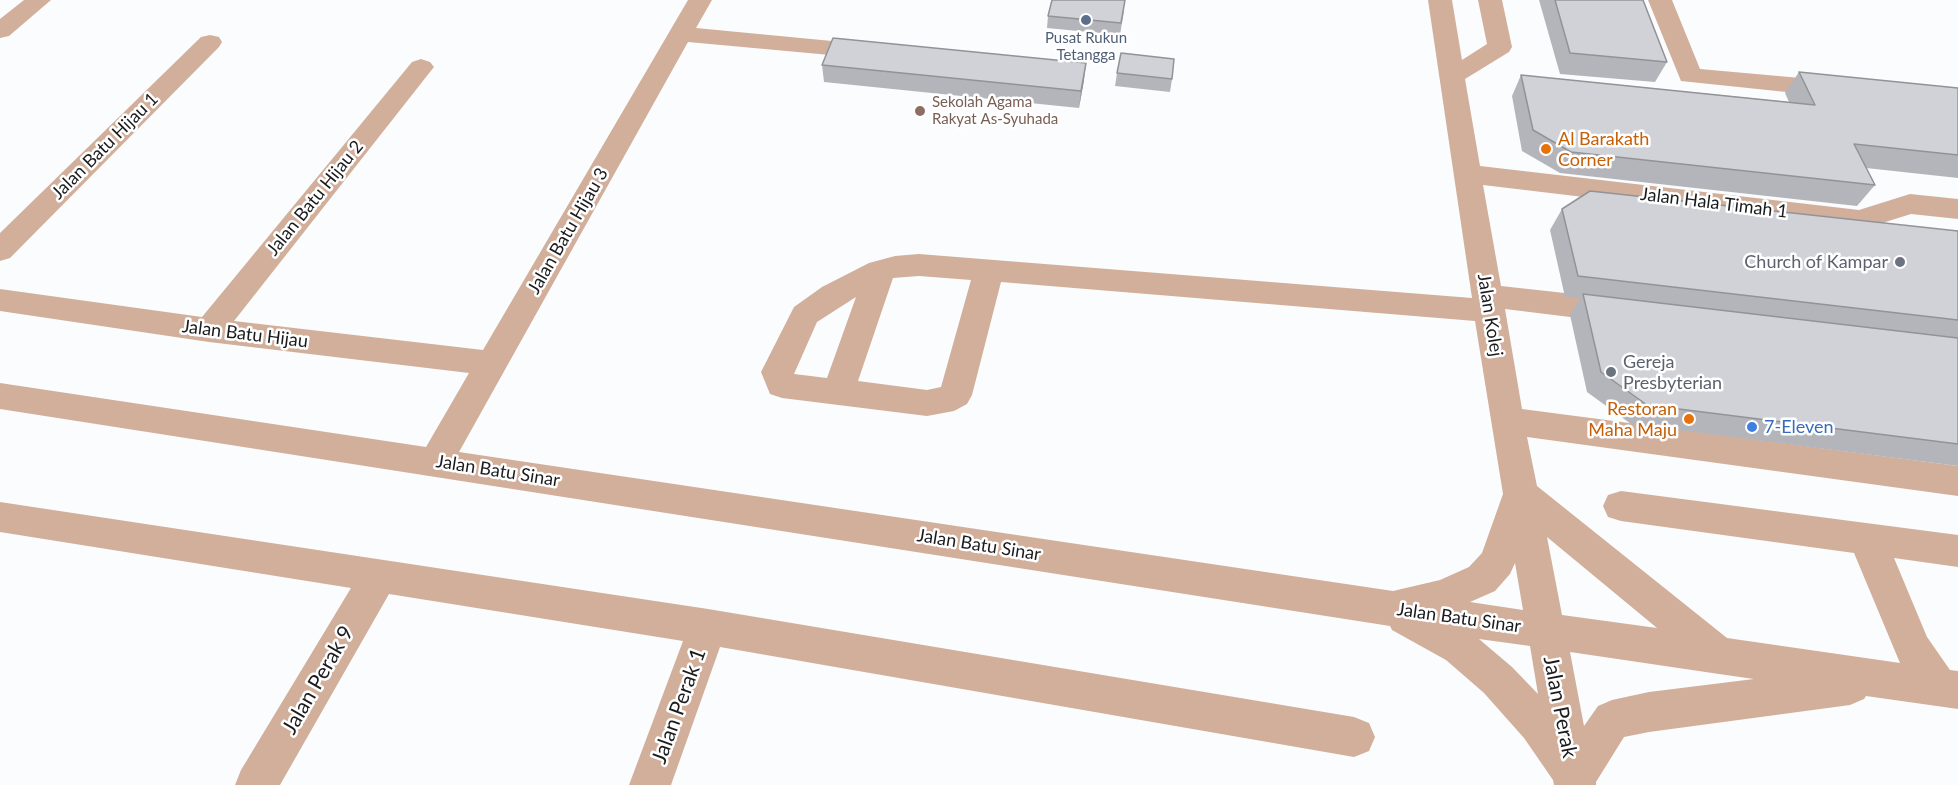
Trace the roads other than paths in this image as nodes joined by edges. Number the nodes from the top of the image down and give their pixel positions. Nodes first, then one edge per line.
1 (39, 0) edge
2 (700, 0) edge
3 (1440, 0) edge
4 (1490, 0) edge
5 (1660, 0) edge
6 (0, 31) edge
7 (682, 34) junction
8 (210, 42) dead end
9 (895, 54) edge
10 (421, 67) dead end
11 (1453, 76) junction
12 (1853, 90) edge
13 (1468, 174) junction
14 (1958, 209) edge
15 (0, 251) edge
16 (880, 271) junction
17 (989, 271) junction
18 (0, 300) edge
19 (1488, 303) junction
20 (1652, 315) edge
21 (209, 330) junction
22 (491, 363) junction
23 (838, 393) junction
24 (0, 396) edge
25 (1507, 421) junction
26 (435, 462) junction
27 (1958, 481) edge
28 (1521, 494) junction
29 (1621, 506) dead end
30 (0, 517) edge
31 (1867, 539) junction
32 (1958, 551) edge
33 (380, 576) junction
34 (1386, 608) junction
35 (708, 627) junction
36 (1545, 630) junction
37 (1719, 656) junction
38 (1889, 681) junction
39 (1948, 689) edge
40 (1354, 737) dead end
41 (1575, 782) edge
42 (256, 785) edge
43 (650, 785) edge

1 - 6 street
2 - 7 street, Jalan Batu Hijau 3
3 - 11 street, Jalan Kolej
4 - 11 street
5 - 12 street
7 - 9 street
7 - 22 street, Jalan Batu Hijau 3
8 - 15 street, Jalan Batu Hijau 1
10 - 21 street, Jalan Batu Hijau 2
11 - 13 street, Jalan Kolej
13 - 14 street, Jalan Hala Timah 1
13 - 19 street, Jalan Kolej
16 - 17 street
16 - 23 street
16 - 23 street
17 - 19 street
17 - 23 street
18 - 21 street, Jalan Batu Hijau
19 - 20 street
19 - 25 street, Jalan Kolej
21 - 22 street, Jalan Batu Hijau
22 - 26 street, Jalan Batu Hijau 3
24 - 26 street, Jalan Batu Sinar
25 - 27 street
25 - 28 street, Jalan Kolej
26 - 34 street, Jalan Batu Sinar
28 - 34 street
28 - 36 street, Jalan Kolej
28 - 37 street
29 - 31 street
30 - 33 street
31 - 32 street
31 - 39 street
33 - 35 street
33 - 42 street, Jalan Perak 9
34 - 36 street, Jalan Batu Sinar
34 - 41 street
35 - 40 street
35 - 43 street, Jalan Perak 1
36 - 37 street, Jalan Batu Sinar
36 - 41 street, Jalan Perak
37 - 38 street, Jalan Batu Sinar
38 - 39 street, Jalan Batu Sinar
38 - 41 street

